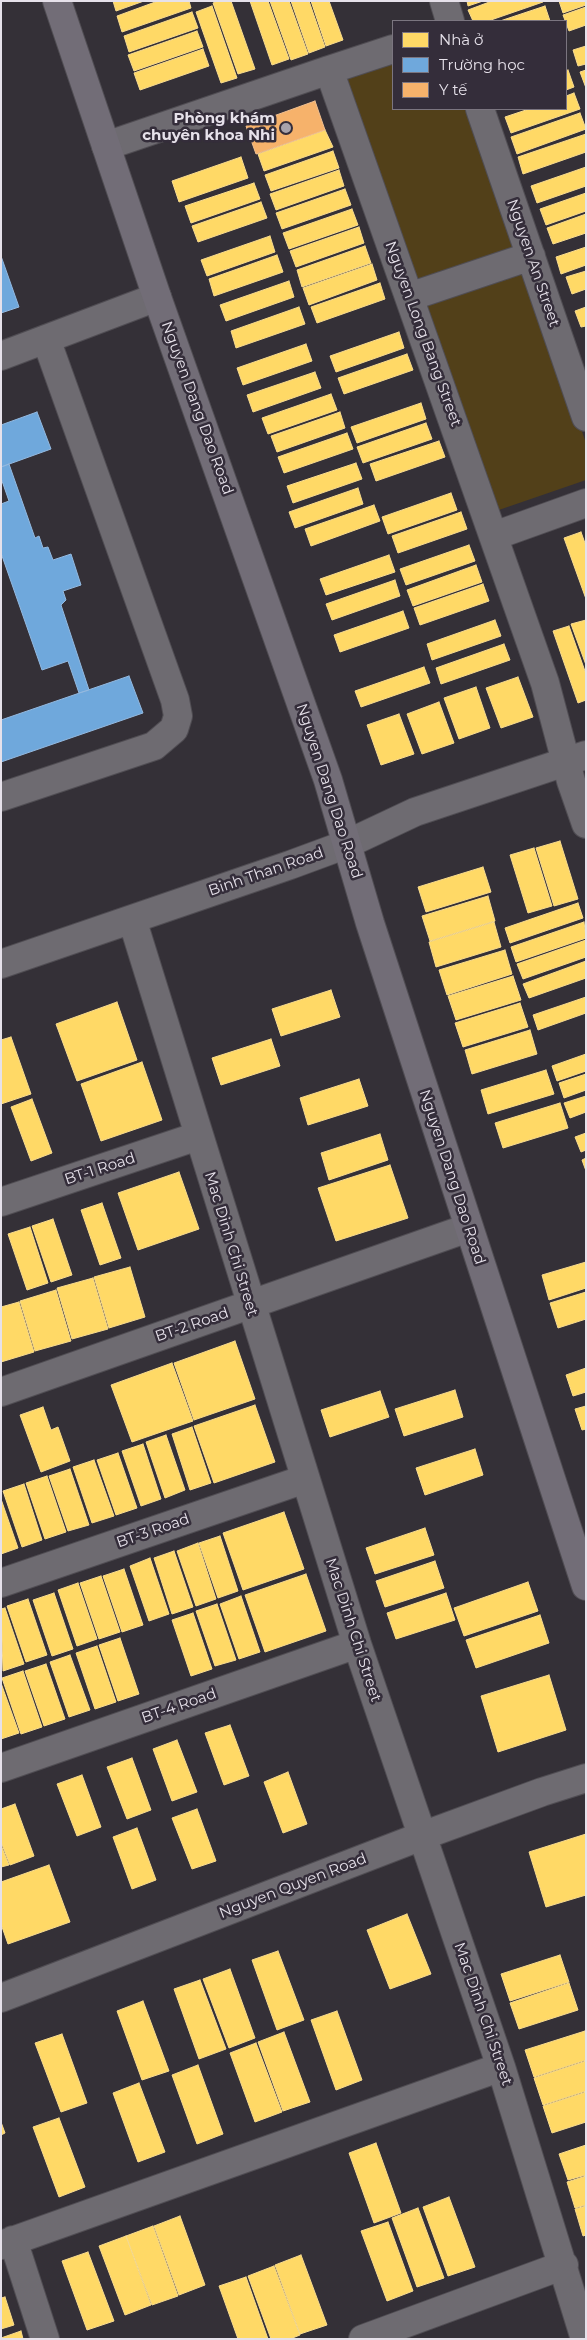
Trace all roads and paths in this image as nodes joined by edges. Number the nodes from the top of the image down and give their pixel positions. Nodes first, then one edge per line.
1 (57, 1) edge
2 (444, 1) edge
3 (450, 20) edge
4 (392, 49) edge
5 (330, 70) junction
6 (480, 110) edge
7 (106, 146) junction
8 (530, 256) junction
9 (157, 297) junction
10 (409, 297) junction
11 (46, 339) junction
12 (1, 356) edge
13 (586, 417) edge
14 (586, 503) edge
15 (494, 536) junction
16 (576, 758) edge
17 (1, 797) edge
18 (586, 824) edge
19 (347, 844) junction
20 (132, 919) junction
21 (1, 964) edge
22 (198, 1136) junction
23 (1, 1202) edge
24 (468, 1228) junction
25 (250, 1305) junction
26 (1, 1392) edge
27 (305, 1479) junction
28 (581, 1554) edge
29 (1, 1583) edge
30 (586, 1586) edge
31 (357, 1644) junction
32 (1, 1768) edge
33 (586, 1778) edge
34 (422, 1836) junction
35 (1, 1998) edge
36 (501, 2067) junction
37 (7, 2243) edge
38 (564, 2265) junction
39 (45, 2339) edge
40 (363, 2339) edge
41 (585, 2339) edge

1 - 7 main road, Nguyen Dang Dao Road
2 - 3 street
4 - 5 street
5 - 7 street
5 - 10 street, Nguyen Long Bang Street
6 - 8 street, Nguyen An Street
7 - 9 main road, Nguyen Dang Dao Road
8 - 10 street
8 - 13 street, Nguyen An Street
9 - 11 street
9 - 19 main road, Nguyen Dang Dao Road
10 - 15 street, Nguyen Long Bang Street
11 - 12 street
11 - 17 street
14 - 15 street
15 - 16 street, Nguyen Long Bang Street
16 - 18 street, Nguyen Long Bang Street
16 - 19 street, Binh Than Road
19 - 20 street, Binh Than Road
19 - 24 main road, Nguyen Dang Dao Road
20 - 21 street, Binh Than Road
20 - 22 street, Mac Dinh Chi Street
22 - 23 street, BT-1 Road
22 - 25 street, Mac Dinh Chi Street
24 - 25 street, BT-2 Road
24 - 28 main road, Nguyen Dang Dao Road
25 - 26 street, BT-2 Road
25 - 27 street, Mac Dinh Chi Street
27 - 29 street, BT-3 Road
27 - 31 street, Mac Dinh Chi Street
28 - 30 main road, Nguyen Dang Dao Road
31 - 32 street, BT-4 Road
31 - 34 street, Mac Dinh Chi Street
33 - 34 street, Nguyen Quyen Road
34 - 35 street, Nguyen Quyen Road
34 - 36 street, Mac Dinh Chi Street
36 - 37 street
36 - 38 street, Mac Dinh Chi Street
37 - 39 street
38 - 40 street
38 - 41 street, Mac Dinh Chi Street

